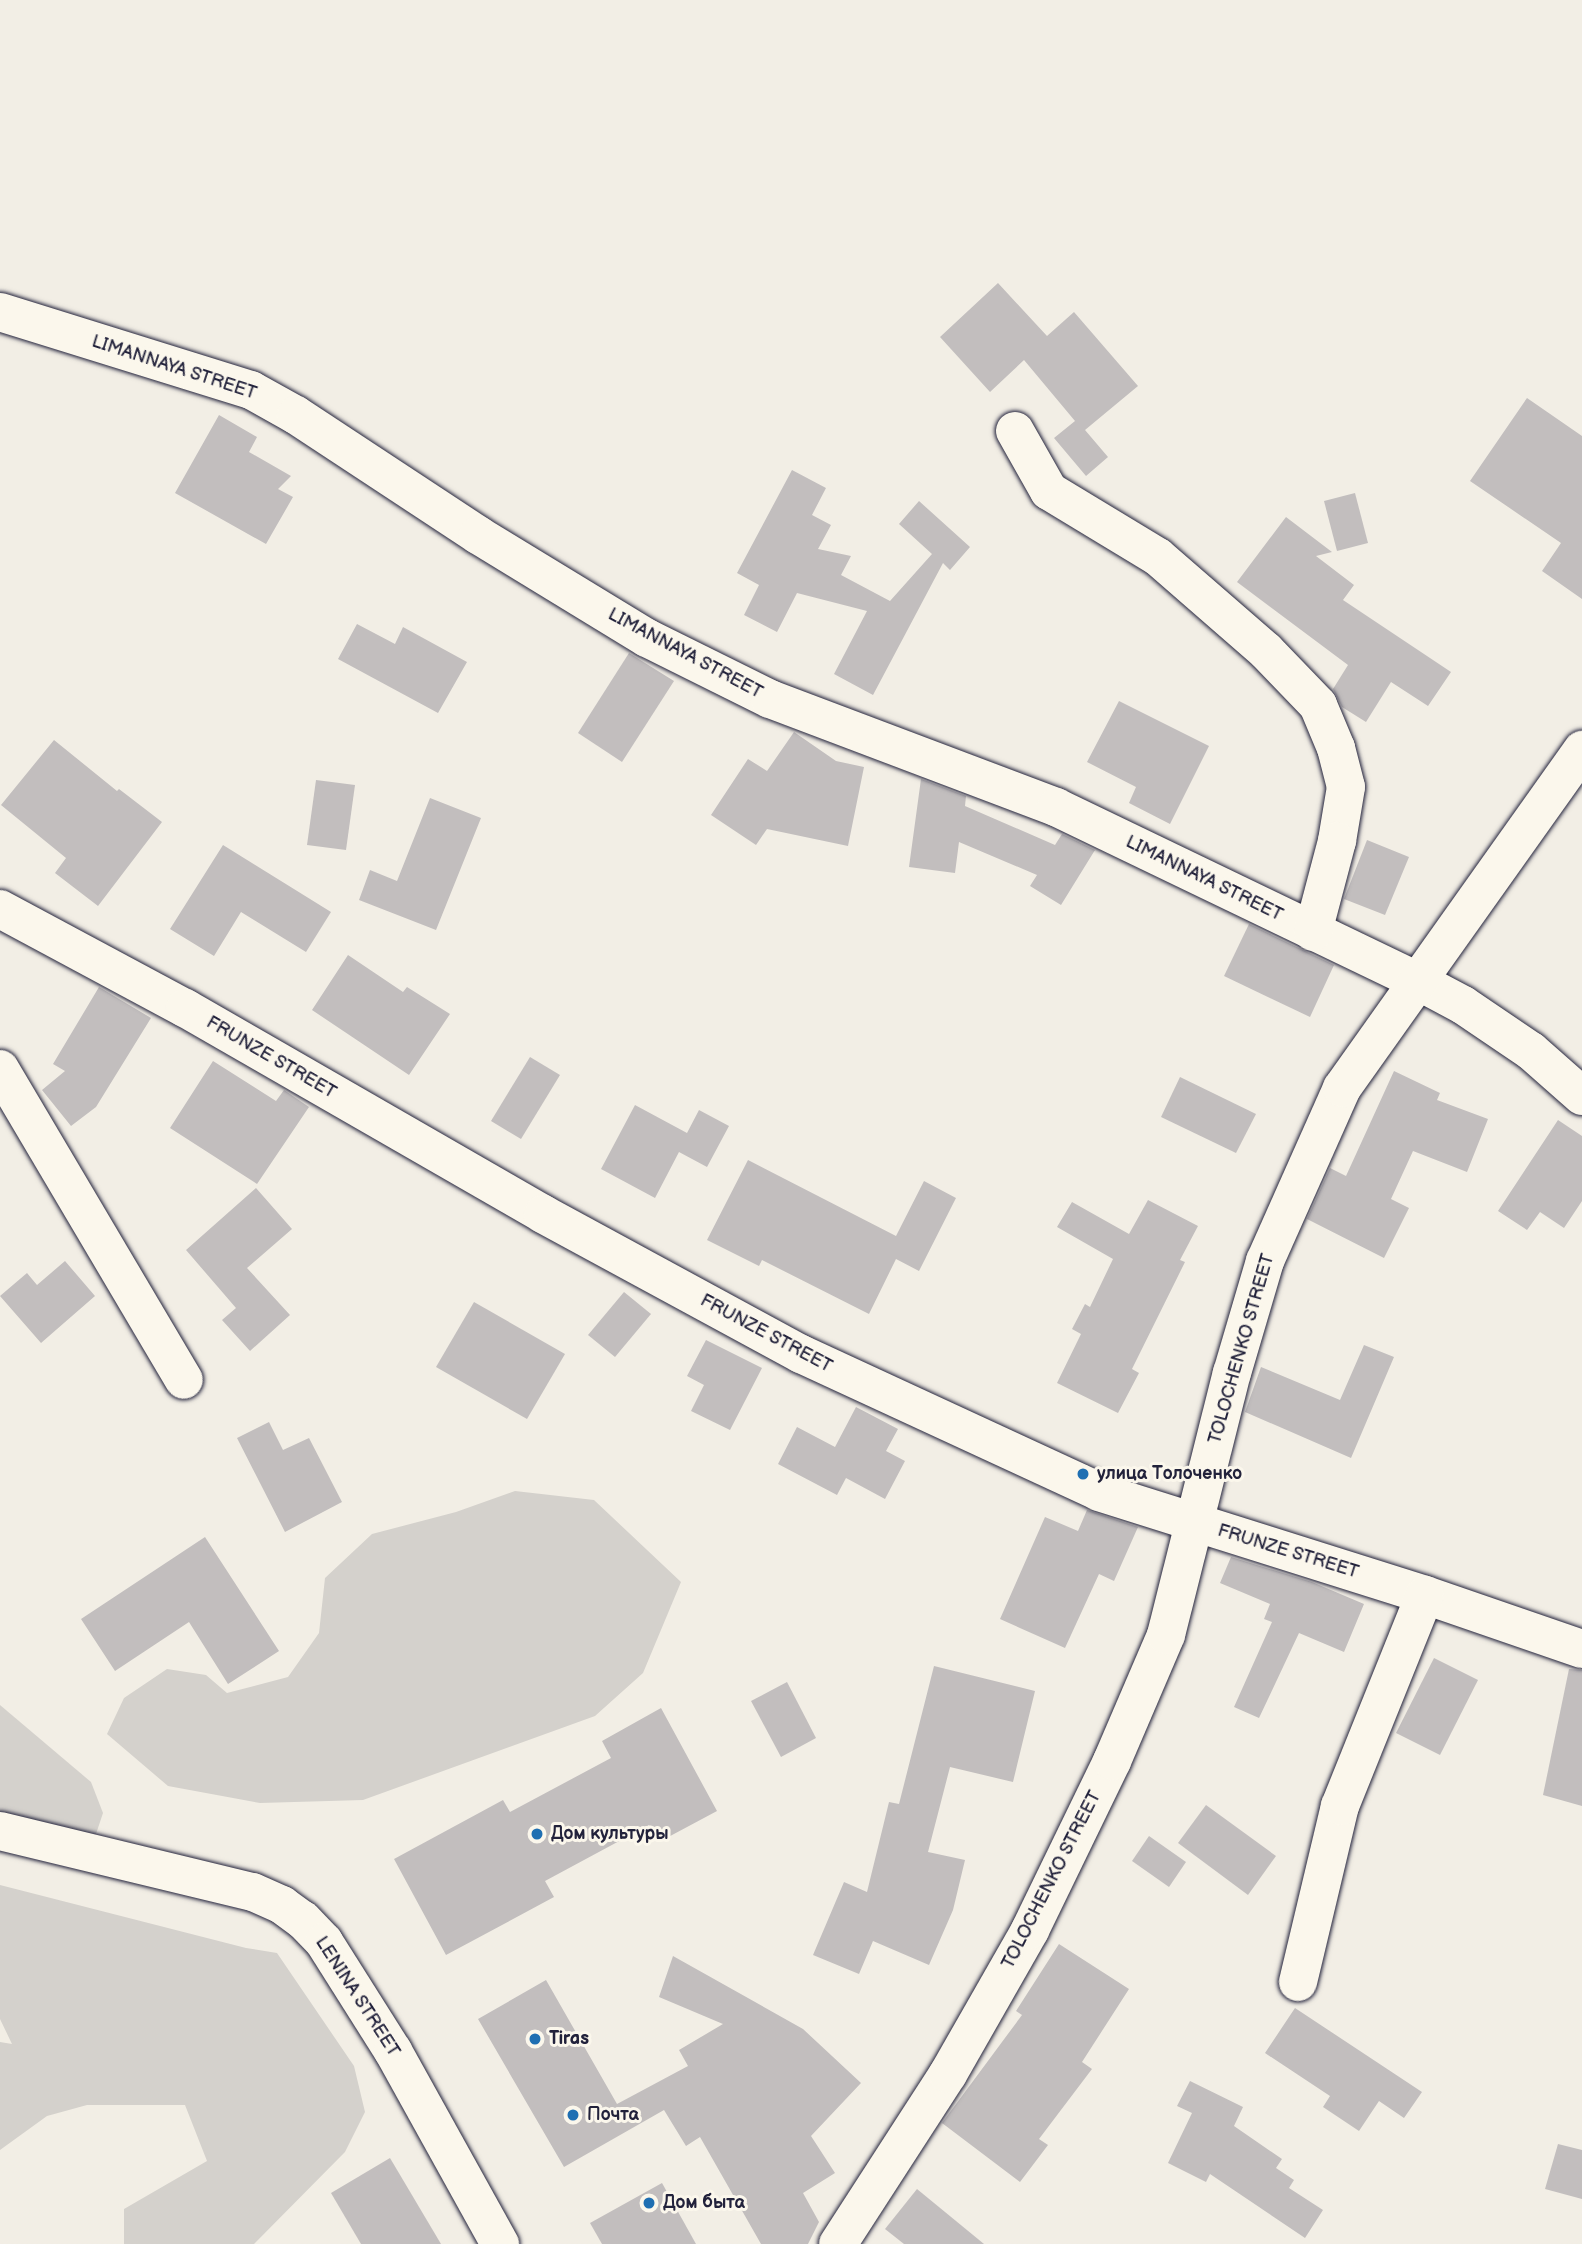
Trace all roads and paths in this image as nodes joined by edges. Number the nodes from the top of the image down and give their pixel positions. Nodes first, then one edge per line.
1 (0, 312) edge
2 (1015, 431) dead end
3 (1582, 750) edge
4 (0, 909) edge
5 (1313, 932) junction
6 (1416, 980) junction
7 (0, 1069) edge
8 (1582, 1096) edge
9 (184, 1380) dead end
10 (1194, 1522) junction
11 (1425, 1595) junction
12 (1582, 1649) edge
13 (0, 1831) edge
14 (1298, 1982) dead end
15 (500, 2244) edge
16 (838, 2244) edge

1 - 5 street, LIMANNAYA STREET
2 - 5 street
3 - 6 street, TOLOCHENKO STREET
4 - 10 street, FRUNZE STREET
5 - 6 street, LIMANNAYA STREET
6 - 8 street, LIMANNAYA STREET
6 - 10 street, TOLOCHENKO STREET
7 - 9 street
10 - 11 street, FRUNZE STREET
10 - 16 street, TOLOCHENKO STREET
11 - 12 street, FRUNZE STREET
11 - 14 street
13 - 15 street, LENINA STREET

